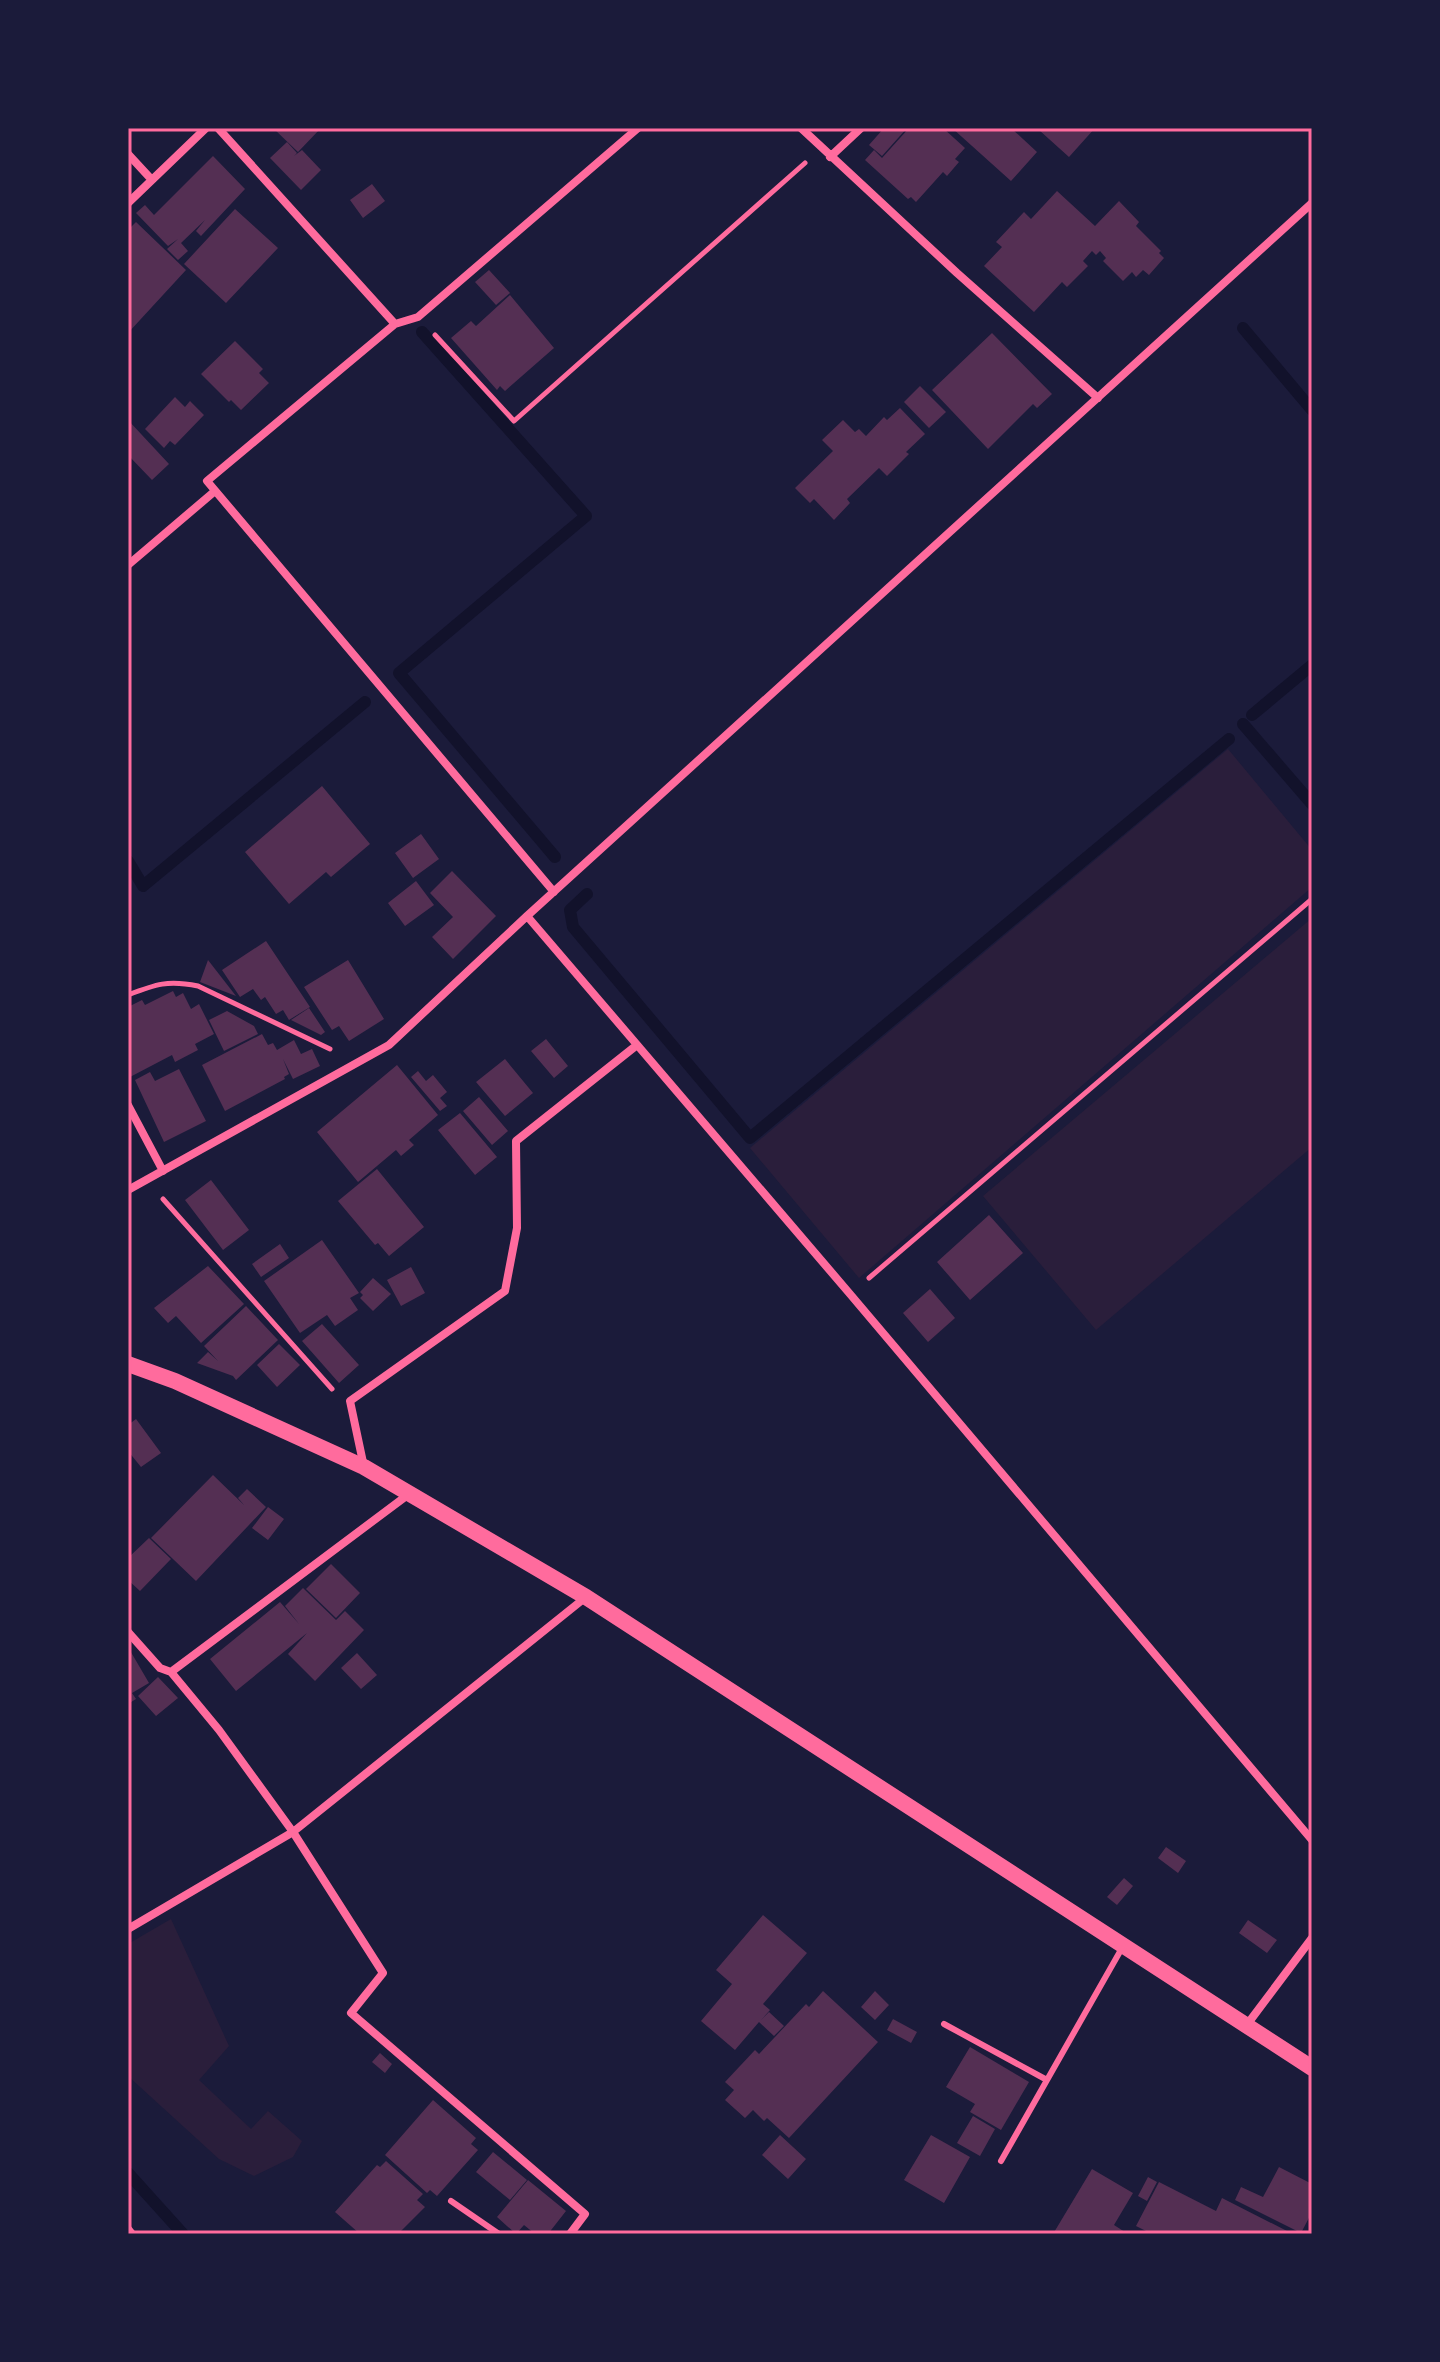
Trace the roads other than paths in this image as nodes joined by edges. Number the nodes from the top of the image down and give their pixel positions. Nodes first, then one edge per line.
1 (206, 128) edge
2 (218, 128) edge
3 (638, 128) edge
4 (801, 128) edge
5 (861, 128) edge
6 (128, 154) edge
7 (830, 157) junction
8 (152, 180) junction
9 (128, 203) edge
10 (1312, 203) edge
11 (395, 324) junction
12 (1098, 398) junction
13 (215, 491) junction
14 (128, 565) edge
15 (554, 892) junction
16 (527, 916) junction
17 (637, 1045) junction
18 (128, 1105) edge
19 (163, 1171) junction
20 (128, 1190) edge
21 (128, 1364) edge
22 (364, 1467) junction
23 (410, 1493) junction
24 (586, 1597) junction
25 (128, 1632) edge
26 (171, 1672) junction
27 (293, 1832) junction
28 (1312, 1840) edge
29 (128, 1929) edge
30 (1312, 1938) edge
31 (1122, 1947) junction
32 (944, 2024) dead end
33 (1246, 2026) junction
34 (1312, 2068) edge
35 (1047, 2080) junction
36 (1001, 2161) dead end
37 (451, 2201) dead end
38 (128, 2229) edge
39 (132, 2234) edge
40 (499, 2234) edge
41 (570, 2234) edge

1 - 8 street
2 - 11 street
3 - 11 street
4 - 7 street
5 - 7 street
6 - 8 street
7 - 12 street
8 - 9 street
10 - 12 street
11 - 13 street
12 - 15 street
13 - 14 street
13 - 15 street
15 - 16 street
16 - 17 street
16 - 19 street
17 - 22 street
17 - 28 street
18 - 19 street
19 - 20 street
21 - 22 main road
22 - 23 main road
23 - 24 main road
23 - 26 street
24 - 27 street
24 - 31 main road
25 - 26 street
26 - 27 street
27 - 29 street
27 - 41 street
30 - 33 street
31 - 33 main road
31 - 35 lane
32 - 35 lane
33 - 34 main road
35 - 36 lane
37 - 40 lane
38 - 39 street

